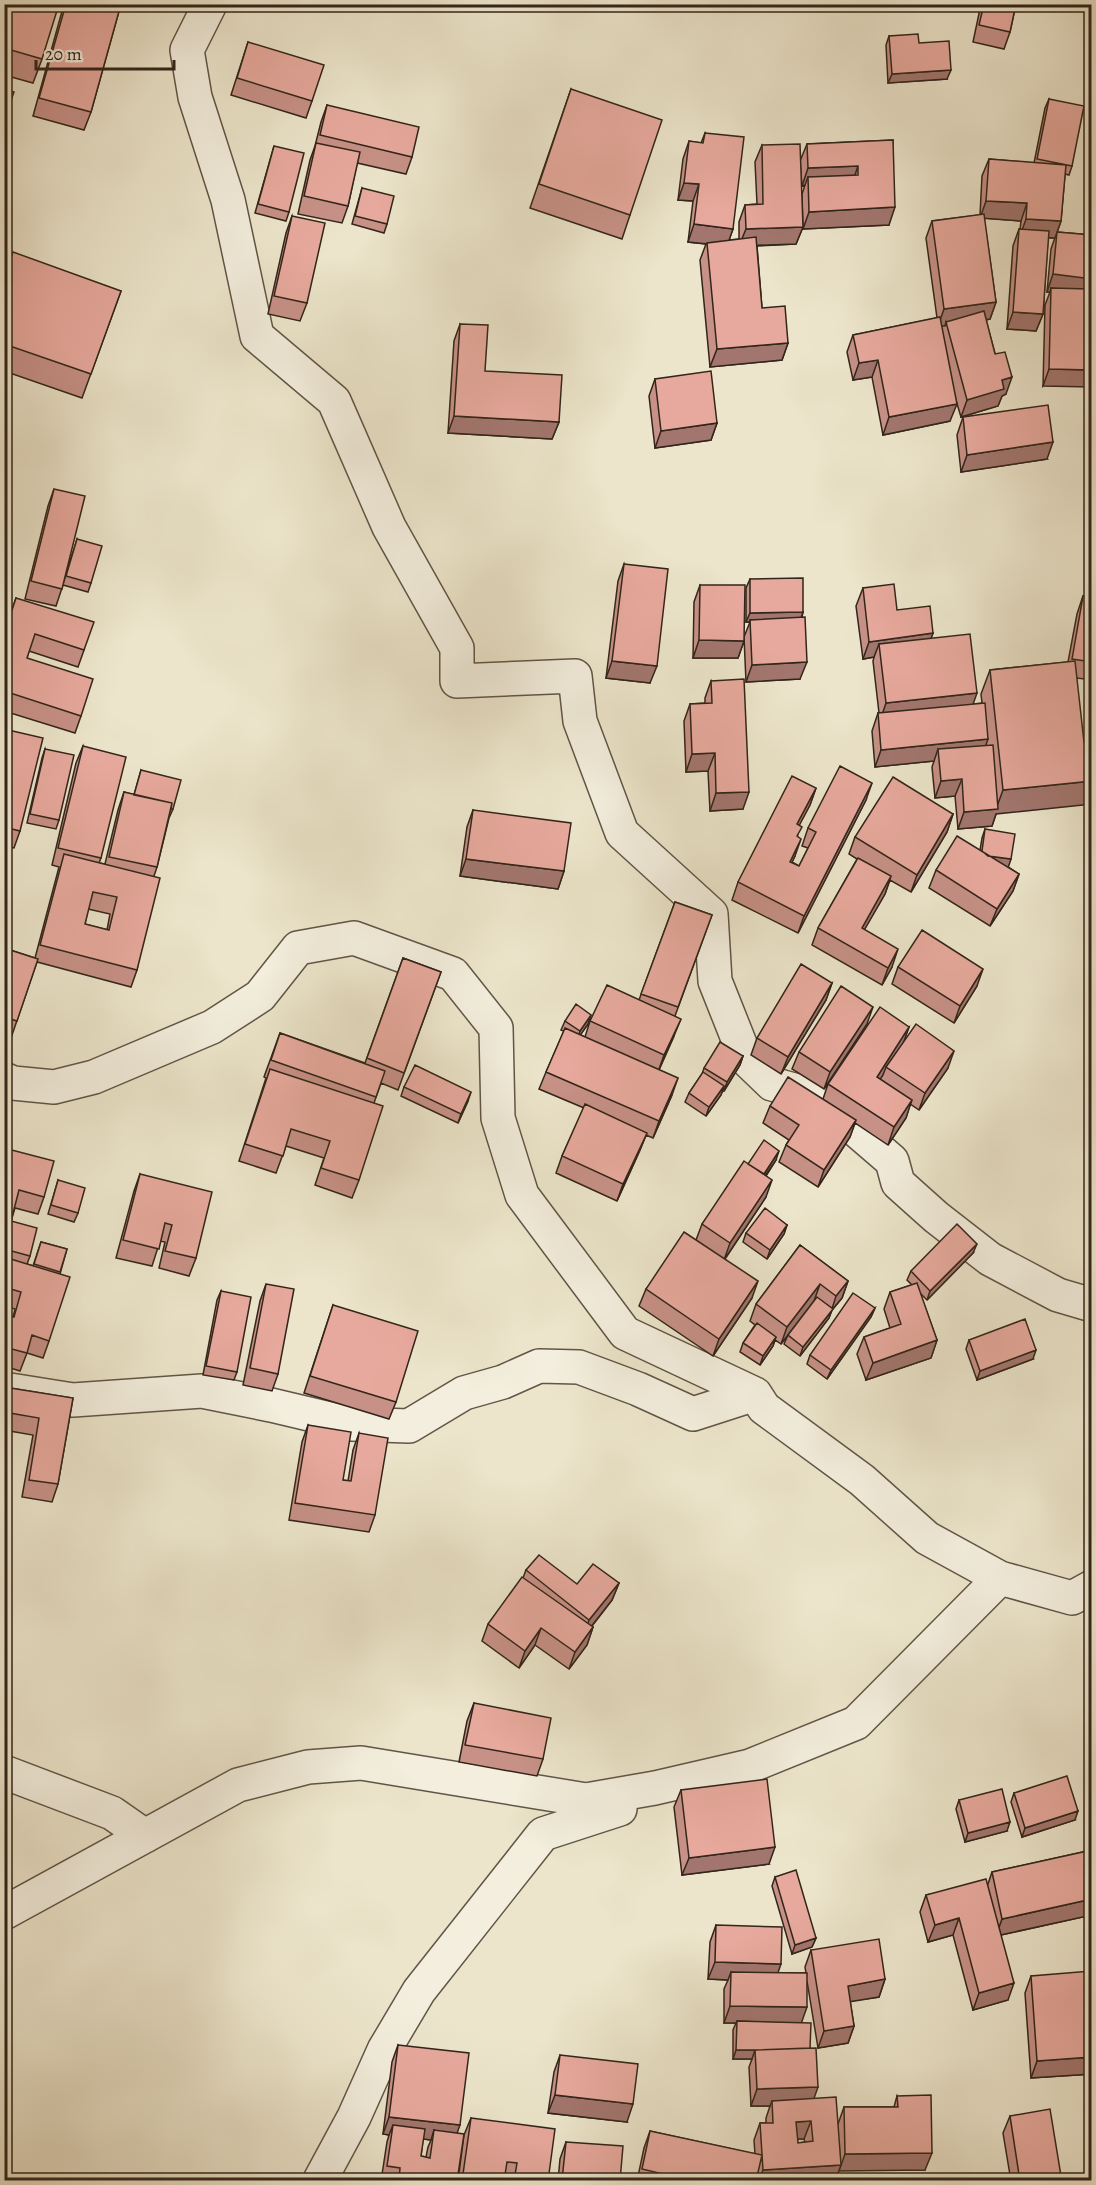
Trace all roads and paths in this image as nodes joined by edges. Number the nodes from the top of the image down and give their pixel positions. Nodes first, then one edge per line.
1 (210, 4) edge
2 (4, 1079) edge
3 (1092, 1305) edge
4 (4, 1389) edge
5 (755, 1394) junction
6 (1000, 1578) junction
7 (1092, 1587) edge
8 (750, 1766) junction
9 (4, 1772) edge
10 (145, 1836) junction
11 (4, 1913) edge
12 (320, 2181) edge

1 - 3 street
2 - 5 street
4 - 5 street
5 - 6 street
6 - 7 street
6 - 8 street
8 - 10 street
8 - 12 street
9 - 10 street
10 - 11 street

